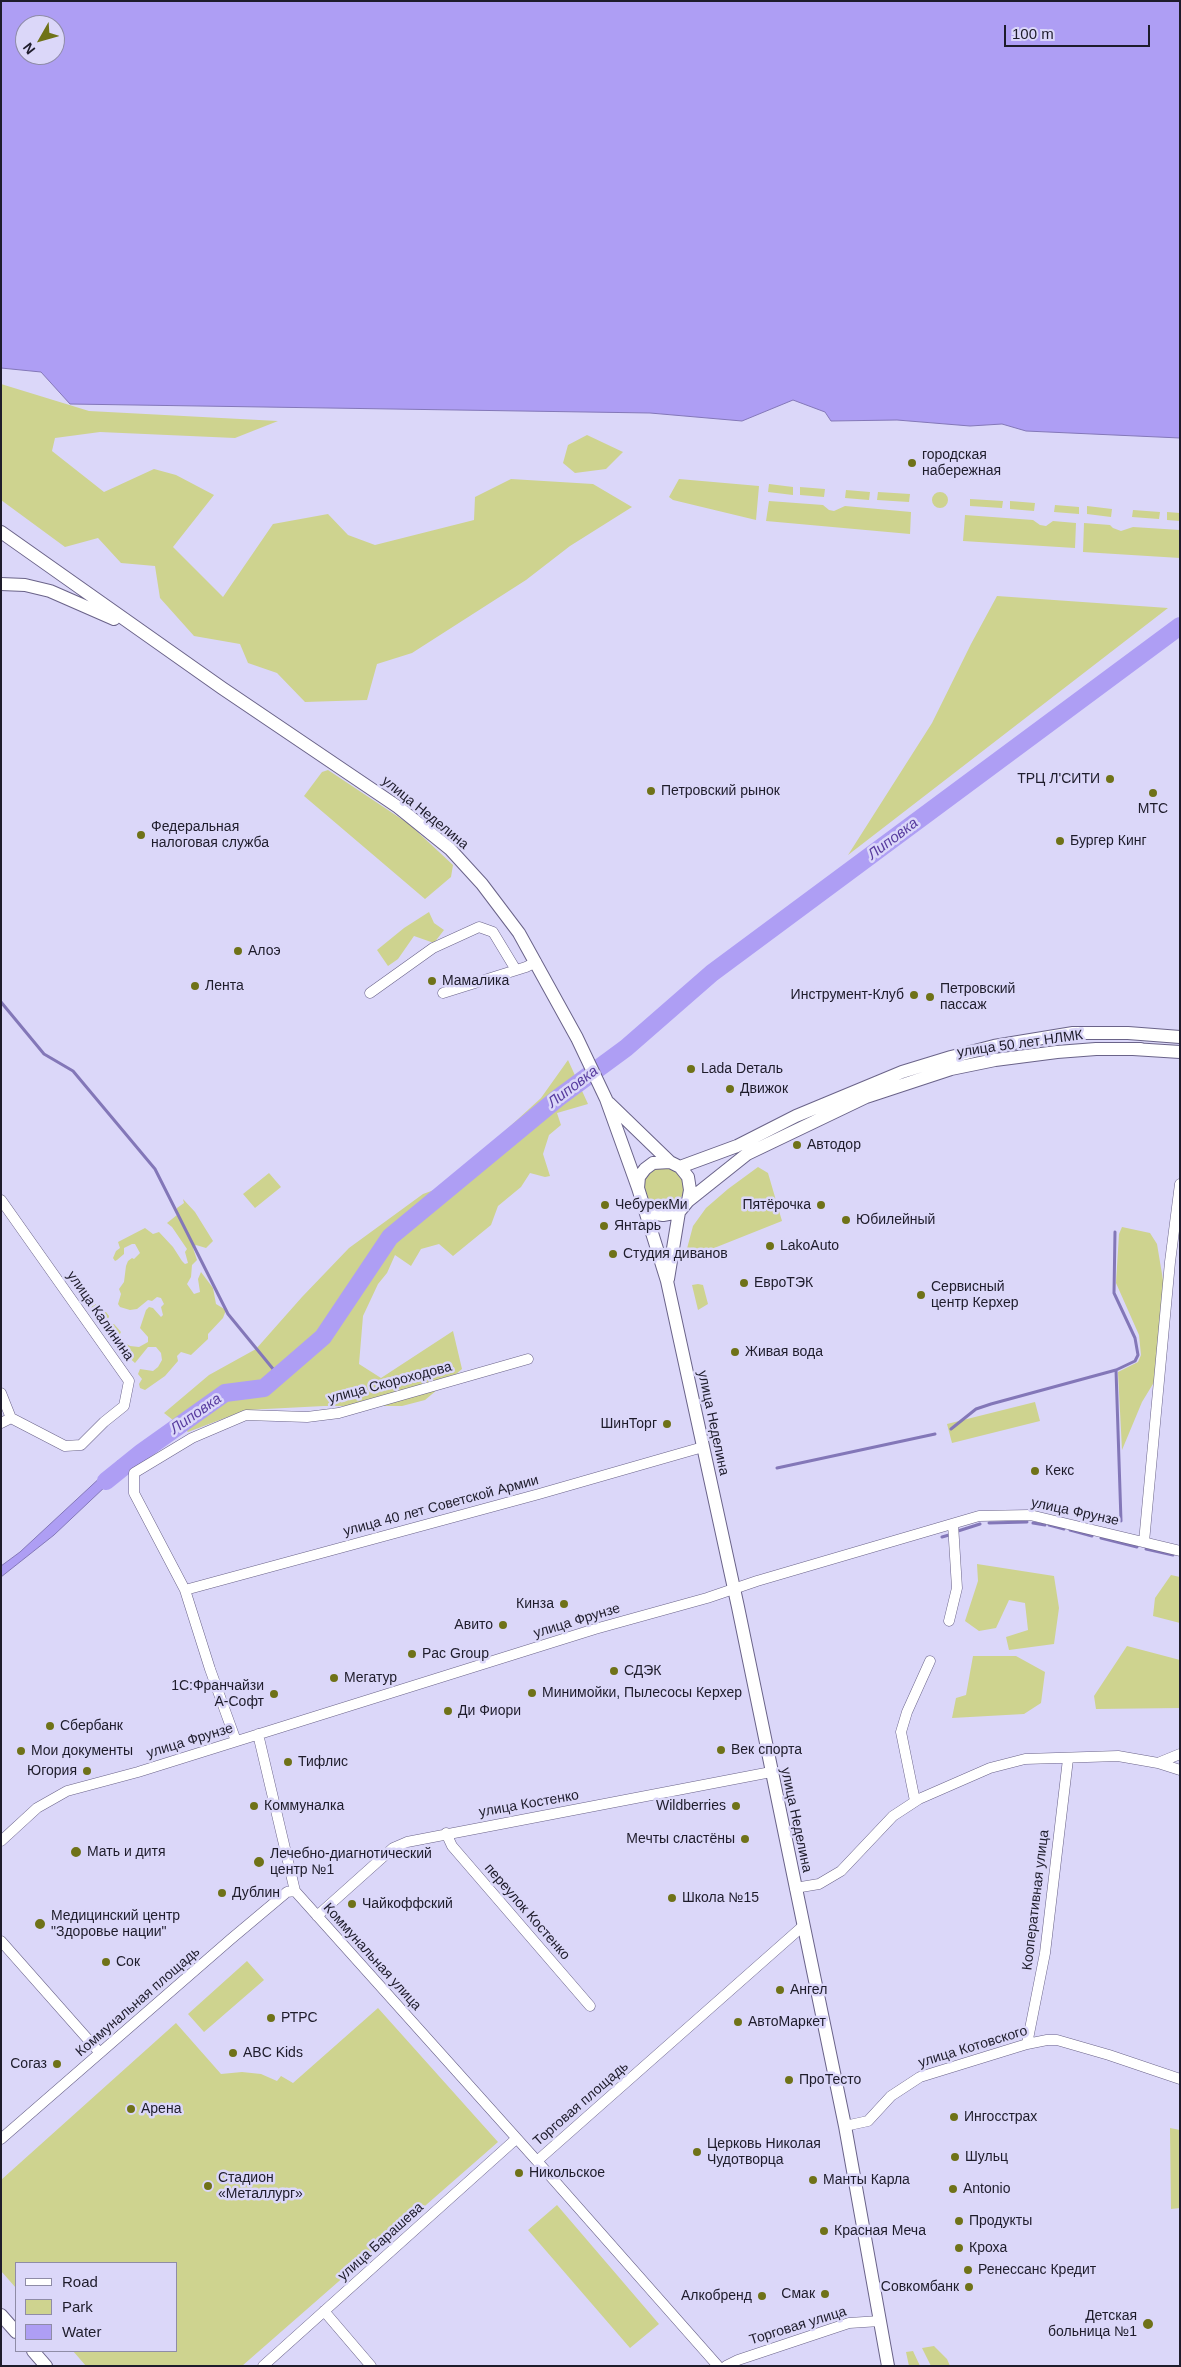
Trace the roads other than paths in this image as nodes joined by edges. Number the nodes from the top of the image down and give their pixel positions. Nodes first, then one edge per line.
1 (1, 532) edge
2 (1, 584) edge
3 (137, 628) junction
4 (536, 962) junction
5 (516, 970) junction
6 (370, 993) dead end
7 (443, 993) dead end
8 (1180, 1037) edge
9 (1180, 1052) edge
10 (607, 1100) junction
11 (675, 1165) junction
12 (1180, 1184) edge
13 (638, 1188) junction
14 (1, 1200) edge
15 (688, 1201) junction
16 (642, 1202) junction
17 (679, 1212) junction
18 (667, 1281) junction
19 (528, 1359) dead end
20 (1, 1393) edge
21 (11, 1418) junction
22 (1, 1423) edge
23 (703, 1447) junction
24 (953, 1524) junction
25 (1144, 1542) junction
26 (1180, 1550) edge
27 (185, 1590) junction
28 (734, 1590) junction
29 (949, 1621) dead end
30 (930, 1661) dead end
31 (258, 1734) junction
32 (236, 1741) junction
33 (1180, 1754) edge
34 (1068, 1758) junction
35 (1158, 1763) junction
36 (1180, 1770) edge
37 (771, 1772) junction
38 (915, 1801) junction
39 (446, 1833) junction
40 (1, 1842) edge
41 (795, 1888) junction
42 (295, 1891) junction
43 (317, 1916) junction
44 (803, 1926) junction
45 (1, 1941) edge
46 (590, 2006) dead end
47 (1027, 2044) junction
48 (100, 2053) junction
49 (1180, 2079) edge
50 (845, 2126) junction
51 (1, 2139) edge
52 (516, 2140) junction
53 (537, 2162) junction
54 (324, 2312) junction
55 (1, 2315) edge
56 (880, 2321) junction
57 (15, 2331) edge
58 (34, 2352) edge
59 (46, 2366) edge
60 (263, 2366) edge
61 (371, 2366) edge
62 (718, 2366) edge
63 (726, 2366) edge
64 (888, 2366) edge

1 - 3 main road
2 - 3 main road
3 - 4 main road, улица Неделина
4 - 5 street
4 - 10 main road, улица Неделина
5 - 6 street
5 - 7 street
8 - 11 main road, улица 50 лет НЛМК
9 - 15 main road, улица 50 лет НЛМК
10 - 11 main road
10 - 13 main road, улица Неделина
11 - 13 main road
11 - 15 main road
12 - 25 street
13 - 16 main road
14 - 21 street, улица Калинина
15 - 17 main road
16 - 17 main road
16 - 18 main road, улица Неделина
17 - 18 main road
18 - 23 main road, улица Неделина
19 - 27 street, улица Скороходова
20 - 21 street
21 - 22 street
23 - 27 street, улица 40 лет Советской Армии
23 - 28 main road, улица Неделина
24 - 25 street, улица Фрунзе
24 - 28 street, улица Фрунзе
24 - 29 street
25 - 26 street, улица Фрунзе
27 - 32 street
28 - 31 street, улица Фрунзе
28 - 37 main road, улица Неделина
30 - 38 street
31 - 32 street, улица Фрунзе
31 - 42 street, Коммунальная улица
32 - 40 street, улица Фрунзе
33 - 35 street
34 - 35 street
34 - 38 street
34 - 47 street, Кооперативная улица
35 - 36 street
37 - 39 street, улица Костенко
37 - 41 main road, улица Неделина
38 - 41 street
39 - 43 street, улица Костенко
39 - 46 street, переулок Костенко
41 - 44 main road, улица Неделина
42 - 43 street, Коммунальная улица
42 - 48 street, Коммунальная площадь
43 - 52 street, Коммунальная улица
44 - 50 main road, улица Неделина
44 - 53 street, Торговая площадь
45 - 48 street
47 - 49 street, улица Котовского
47 - 50 street, улица Котовского
48 - 51 street, Коммунальная площадь
50 - 56 main road, улица Неделина
52 - 53 street, Коммунальная улица
52 - 54 street, улица Барашева
53 - 62 street, Торговая площадь
54 - 60 street, улица Барашева
54 - 61 street
55 - 57 main road
56 - 63 street, Торговая улица
56 - 64 main road, улица Неделина
58 - 59 main road

